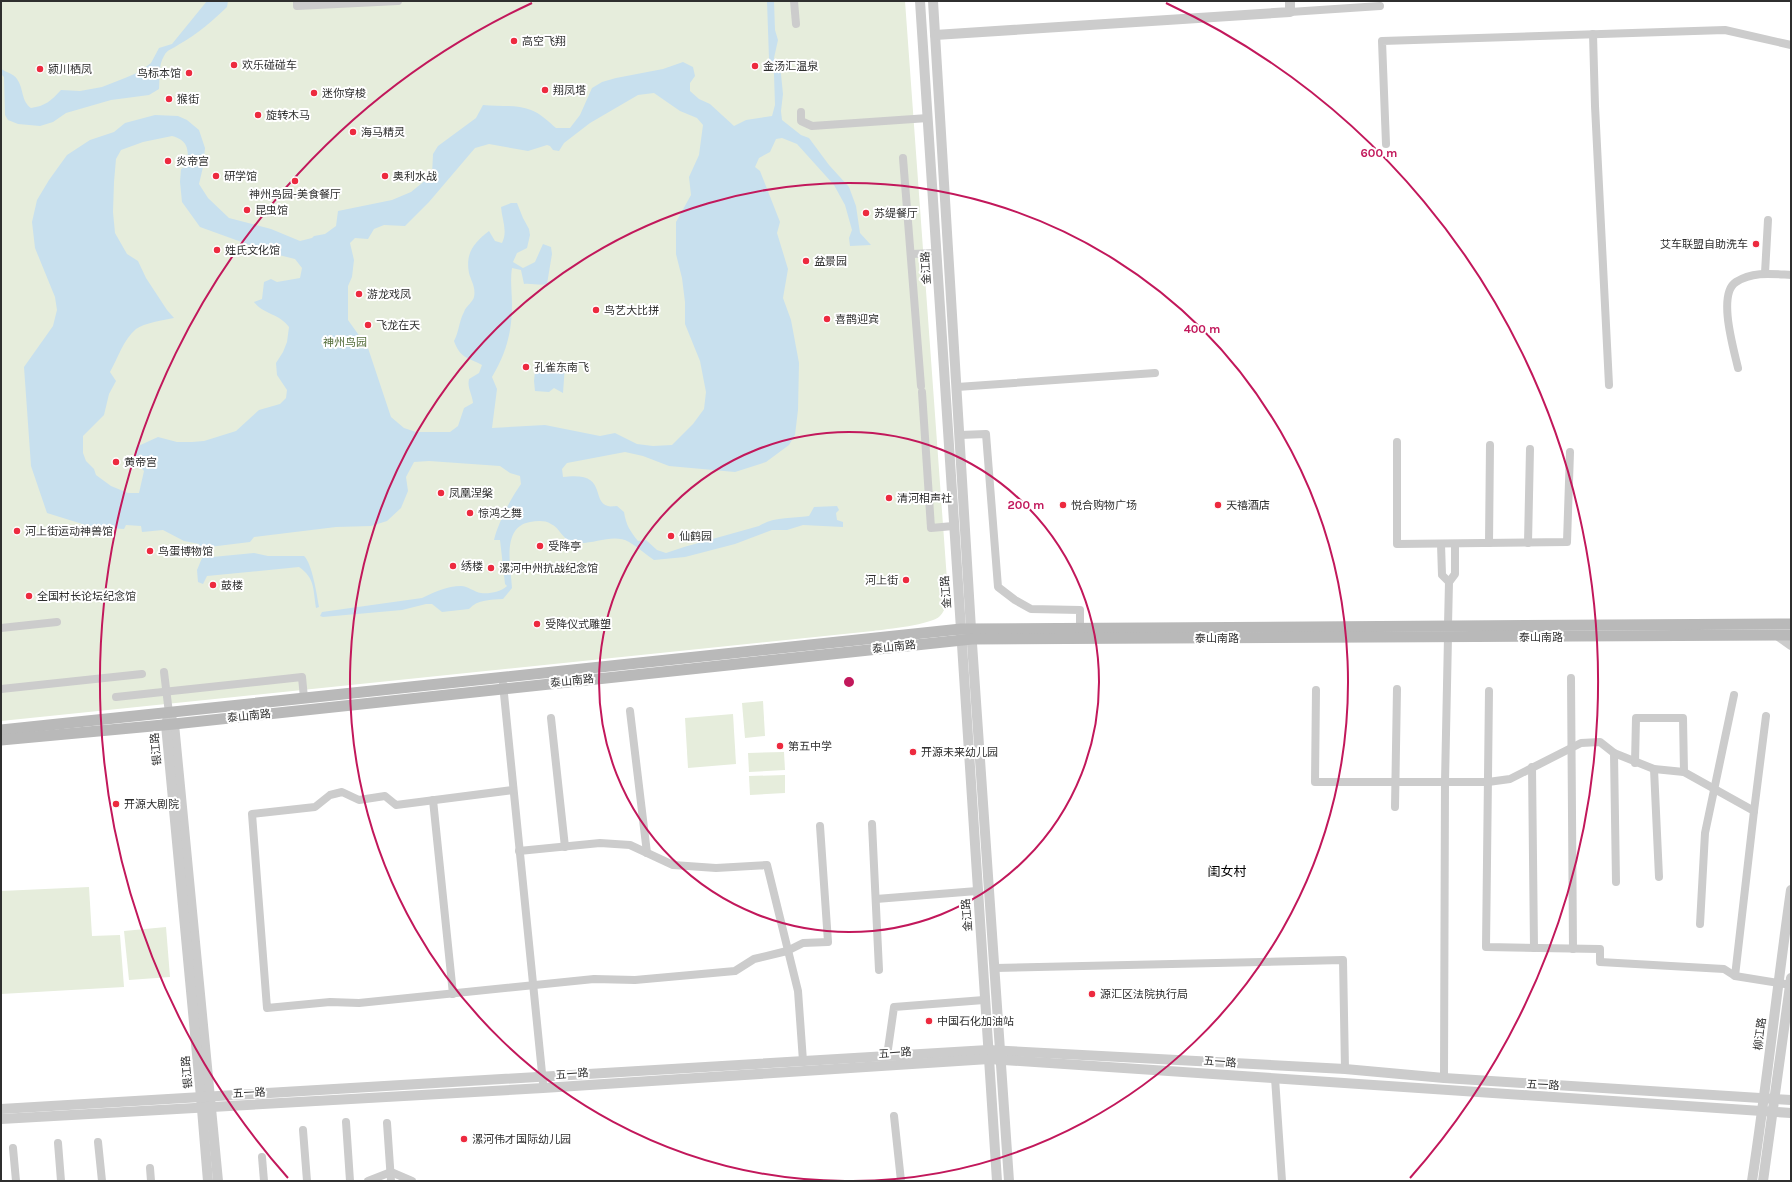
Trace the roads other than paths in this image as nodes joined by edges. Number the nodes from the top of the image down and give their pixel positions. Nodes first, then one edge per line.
1 (297, 1) edge
2 (387, 1) edge
3 (398, 1) edge
4 (794, 1) edge
5 (920, 1) edge
6 (933, 1) edge
7 (1290, 1) edge
8 (342, 2) edge
9 (367, 2) edge
10 (318, 3) edge
11 (1380, 6) dead end
12 (1290, 12) junction
13 (796, 24) dead end
14 (1592, 34) junction
15 (935, 35) junction
16 (1791, 44) edge
17 (801, 112) dead end
18 (928, 118) junction
19 (1386, 144) dead end
20 (903, 158) dead end
21 (1768, 220) dead end
22 (948, 252) junction
23 (937, 253) junction
24 (911, 254) junction
25 (1765, 273) junction
26 (1791, 274) edge
27 (1738, 368) dead end
28 (1155, 373) dead end
29 (1609, 385) dead end
30 (957, 388) junction
31 (960, 435) junction
32 (948, 436) junction
33 (1397, 442) dead end
34 (1490, 445) dead end
35 (1530, 449) dead end
36 (1570, 452) dead end
37 (953, 526) junction
38 (1528, 542) junction
39 (1489, 543) junction
40 (1441, 544) junction
41 (1455, 544) junction
42 (1449, 582) junction
43 (1791, 621) edge
44 (56, 622) dead end
45 (1791, 624) edge
46 (1448, 625) junction
47 (1, 628) edge
48 (1080, 628) junction
49 (1777, 630) junction
50 (1123, 633) junction
51 (966, 634) junction
52 (1791, 635) edge
53 (1448, 637) junction
54 (1791, 645) edge
55 (164, 672) dead end
56 (142, 674) dead end
57 (1570, 678) dead end
58 (502, 683) junction
59 (1, 689) edge
60 (1397, 689) dead end
61 (1316, 690) dead end
62 (1489, 690) dead end
63 (167, 692) junction
64 (1734, 695) dead end
65 (116, 697) dead end
66 (304, 698) junction
67 (630, 711) dead end
68 (169, 713) junction
69 (1766, 716) dead end
70 (551, 718) dead end
71 (170, 724) junction
72 (1, 730) edge
73 (1, 740) edge
74 (1570, 748) junction
75 (1614, 754) junction
76 (1635, 763) junction
77 (1532, 767) junction
78 (1654, 769) junction
79 (1684, 772) junction
80 (1396, 782) junction
81 (1445, 782) junction
82 (1488, 782) junction
83 (513, 790) junction
84 (1715, 790) junction
85 (434, 800) junction
86 (1395, 807) dead end
87 (1754, 811) junction
88 (872, 824) dead end
89 (820, 826) dead end
90 (986, 831) junction
91 (974, 832) junction
92 (565, 847) junction
93 (519, 851) junction
94 (647, 853) junction
95 (1659, 877) dead end
96 (1616, 882) dead end
97 (1791, 890) edge
98 (978, 891) junction
99 (876, 899) junction
100 (1700, 924) dead end
101 (1534, 948) junction
102 (1573, 949) junction
103 (788, 950) junction
104 (995, 968) junction
105 (879, 970) dead end
106 (1736, 976) junction
107 (1778, 983) junction
108 (1791, 983) edge
109 (533, 986) junction
110 (453, 994) junction
111 (984, 1000) junction
112 (989, 1055) junction
113 (1001, 1055) junction
114 (887, 1056) junction
115 (803, 1061) junction
116 (1345, 1069) junction
117 (542, 1077) junction
118 (1432, 1077) junction
119 (1274, 1078) junction
120 (1444, 1078) junction
121 (543, 1088) junction
122 (1432, 1090) junction
123 (1765, 1097) junction
124 (1776, 1098) junction
125 (1791, 1100) edge
126 (207, 1102) junction
127 (1, 1109) edge
128 (1763, 1110) junction
129 (1774, 1111) junction
130 (1791, 1113) edge
131 (894, 1116) dead end
132 (1, 1119) edge
133 (346, 1122) dead end
134 (387, 1122) dead end
135 (303, 1130) dead end
136 (98, 1142) dead end
137 (58, 1143) dead end
138 (13, 1148) dead end
139 (262, 1157) dead end
140 (150, 1168) dead end
141 (391, 1172) junction
142 (16, 1181) edge
143 (62, 1181) edge
144 (102, 1181) edge
145 (151, 1181) edge
146 (208, 1181) edge
147 (218, 1181) edge
148 (264, 1181) edge
149 (307, 1181) edge
150 (350, 1181) edge
151 (368, 1181) edge
152 (391, 1181) edge
153 (412, 1181) edge
154 (901, 1181) edge
155 (997, 1181) edge
156 (1008, 1181) edge
157 (1282, 1181) edge
158 (1752, 1181) edge
159 (1763, 1181) edge

1 - 10 street
2 - 3 street
2 - 9 street
4 - 13 street
5 - 18 street, 金江路
6 - 15 street, 金江路
7 - 12 street
8 - 9 street
8 - 10 street
11 - 12 street
12 - 15 street
14 - 16 street
14 - 19 street
14 - 29 street
15 - 22 street, 金江路
17 - 18 street
18 - 23 street, 金江路
20 - 24 street
21 - 25 street
22 - 23 street
22 - 30 street, 金江路
23 - 24 street
23 - 32 street, 金江路
24 - 37 street
25 - 26 street
25 - 27 street
28 - 30 street
30 - 31 street, 金江路
31 - 32 street
31 - 48 street
31 - 51 street, 金江路
32 - 37 street, 金江路
33 - 40 street
34 - 39 street
35 - 38 street
36 - 38 street
37 - 51 street, 金江路
38 - 39 street
39 - 41 street
40 - 41 street
40 - 42 street
41 - 42 street
42 - 46 street
43 - 49 street
44 - 47 street
45 - 49 main road, 泰山南路
46 - 49 main road, 泰山南路
46 - 50 main road, 泰山南路
46 - 53 main road
48 - 50 main road, 泰山南路
48 - 51 main road, 泰山南路
49 - 52 main road, 泰山南路
49 - 53 main road, 泰山南路
49 - 54 street
50 - 51 main road, 泰山南路
50 - 53 main road, 泰山南路
51 - 58 main road, 泰山南路
51 - 90 street, 金江路
51 - 91 street, 金江路
53 - 81 street
55 - 63 street
56 - 59 street
57 - 74 street
58 - 66 main road, 泰山南路
58 - 71 main road, 泰山南路
58 - 83 street
60 - 80 street
61 - 80 street
62 - 82 street
63 - 65 street
63 - 66 street
63 - 68 street
64 - 84 street
66 - 68 main road, 泰山南路
67 - 94 street
68 - 71 street, 银江路
68 - 72 main road, 泰山南路
69 - 87 street
70 - 92 street
71 - 73 main road, 泰山南路
71 - 126 street, 银江路
74 - 75 street
74 - 77 street
74 - 102 street
75 - 76 street
75 - 96 street
76 - 78 street
76 - 79 street
77 - 82 street
77 - 101 street
78 - 79 street
78 - 95 street
79 - 84 street
80 - 81 street
80 - 86 street
81 - 82 street
81 - 120 street
82 - 101 street
83 - 85 street
83 - 93 street
84 - 87 street
84 - 100 street
85 - 110 street
85 - 110 street
87 - 106 street
88 - 99 street
89 - 103 street
90 - 91 street
90 - 104 street, 金江路
91 - 98 street, 金江路
92 - 93 street
92 - 94 street
93 - 109 street
94 - 103 street
97 - 107 street, 柳江路
98 - 99 street
98 - 111 street, 金江路
99 - 105 street
101 - 102 street
102 - 106 street
103 - 109 street
103 - 115 street
104 - 113 street, 金江路
104 - 116 street
106 - 107 street
107 - 108 street
107 - 123 street, 柳江路
108 - 124 street
109 - 110 street
109 - 117 street
111 - 112 street, 金江路
111 - 114 street
112 - 113 street, 五一路
112 - 114 street, 五一路
112 - 121 street, 五一路
112 - 155 street, 金江路
113 - 116 street, 五一路
113 - 119 street, 五一路
113 - 156 street, 金江路
114 - 115 street, 五一路
115 - 117 street, 五一路
116 - 118 street, 五一路
117 - 121 street
117 - 126 street, 五一路
118 - 120 street, 五一路
118 - 122 street
119 - 122 street, 五一路
119 - 157 street
120 - 123 street, 五一路
121 - 126 street, 五一路
122 - 128 street, 五一路
123 - 124 street, 五一路
123 - 128 street, 柳江路
124 - 125 street, 五一路
124 - 129 street
126 - 127 street, 五一路
126 - 132 street, 五一路
126 - 146 street, 银江路
126 - 147 street, 银江路
128 - 129 street, 五一路
128 - 158 street, 柳江路
129 - 130 street, 五一路
129 - 159 street
131 - 154 street
133 - 150 street
134 - 141 street
135 - 149 street
136 - 144 street
137 - 143 street
138 - 142 street
139 - 148 street
140 - 145 street
141 - 151 street
141 - 152 street
141 - 153 street

